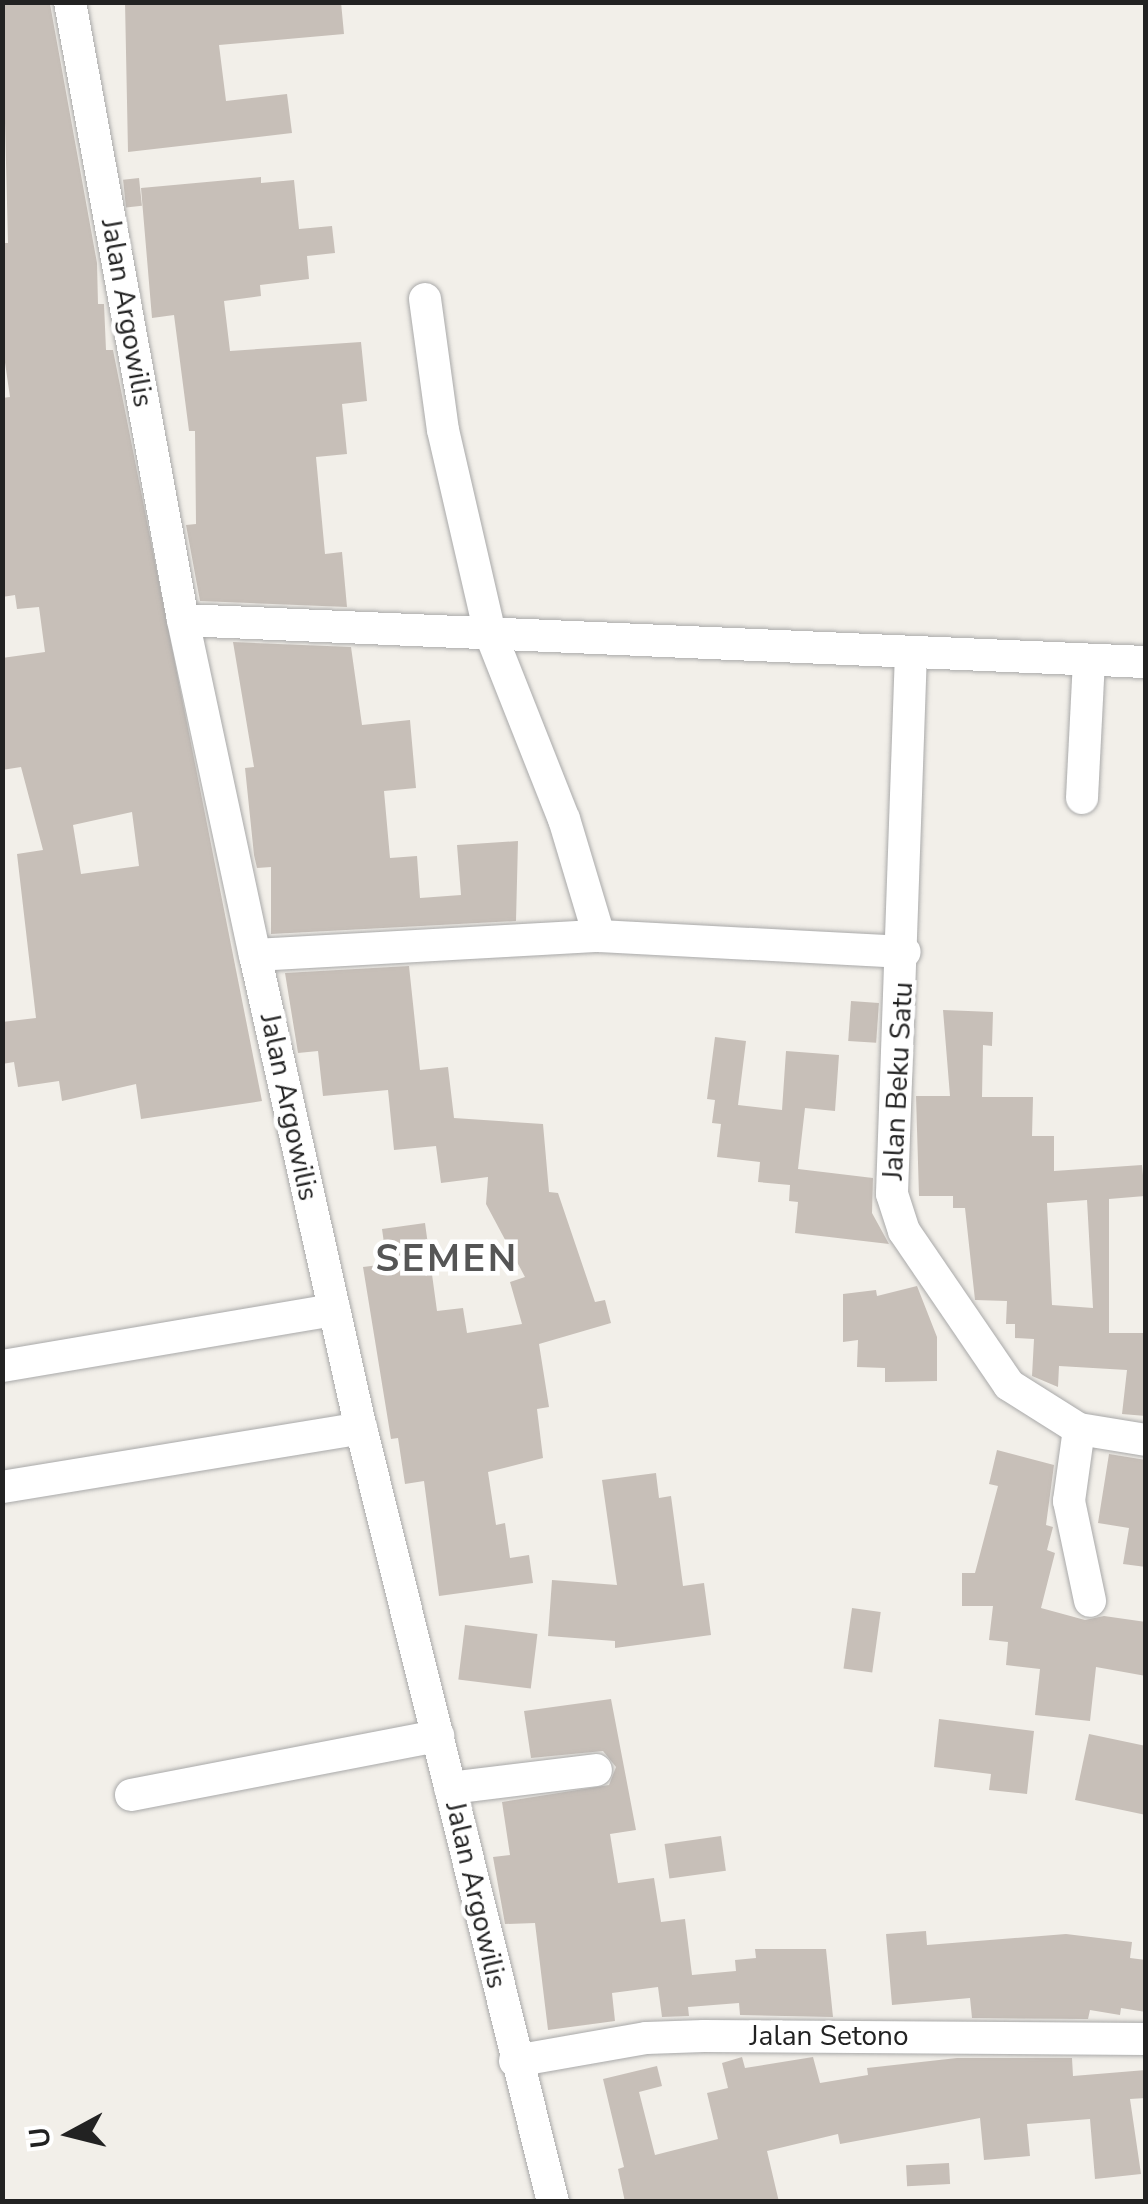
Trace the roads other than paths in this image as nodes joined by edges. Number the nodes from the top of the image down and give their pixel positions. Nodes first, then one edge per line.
1 (70, 2) edge
2 (425, 299) dead end
3 (184, 620) junction
4 (489, 630) junction
5 (911, 652) junction
6 (1089, 660) junction
7 (1146, 662) edge
8 (1082, 798) dead end
9 (599, 936) junction
10 (905, 952) junction
11 (255, 956) junction
12 (334, 1310) junction
13 (2, 1366) edge
14 (361, 1428) junction
15 (1079, 1429) junction
16 (1146, 1440) edge
17 (2, 1487) edge
18 (1090, 1601) dead end
19 (438, 1736) junction
20 (596, 1770) dead end
21 (450, 1788) junction
22 (131, 1794) dead end
23 (1146, 2039) edge
24 (515, 2061) junction
25 (553, 2202) edge

1 - 3 street, Jalan Argowilis
2 - 4 street
3 - 4 street
3 - 11 street, Jalan Argowilis
4 - 5 street
4 - 9 street
5 - 6 street
5 - 10 street, Jalan Beku Satu
6 - 7 street
6 - 8 street
9 - 10 street
9 - 11 street
10 - 15 street, Jalan Beku Satu
11 - 12 street, Jalan Argowilis
12 - 13 street
12 - 14 street, Jalan Argowilis
14 - 17 street
14 - 19 street, Jalan Argowilis
15 - 16 street, Jalan Beku Satu
15 - 18 street
19 - 21 street, Jalan Argowilis
19 - 22 street
20 - 21 street
21 - 24 street, Jalan Argowilis
23 - 24 street, Jalan Setono
24 - 25 street, Jalan Argowilis

